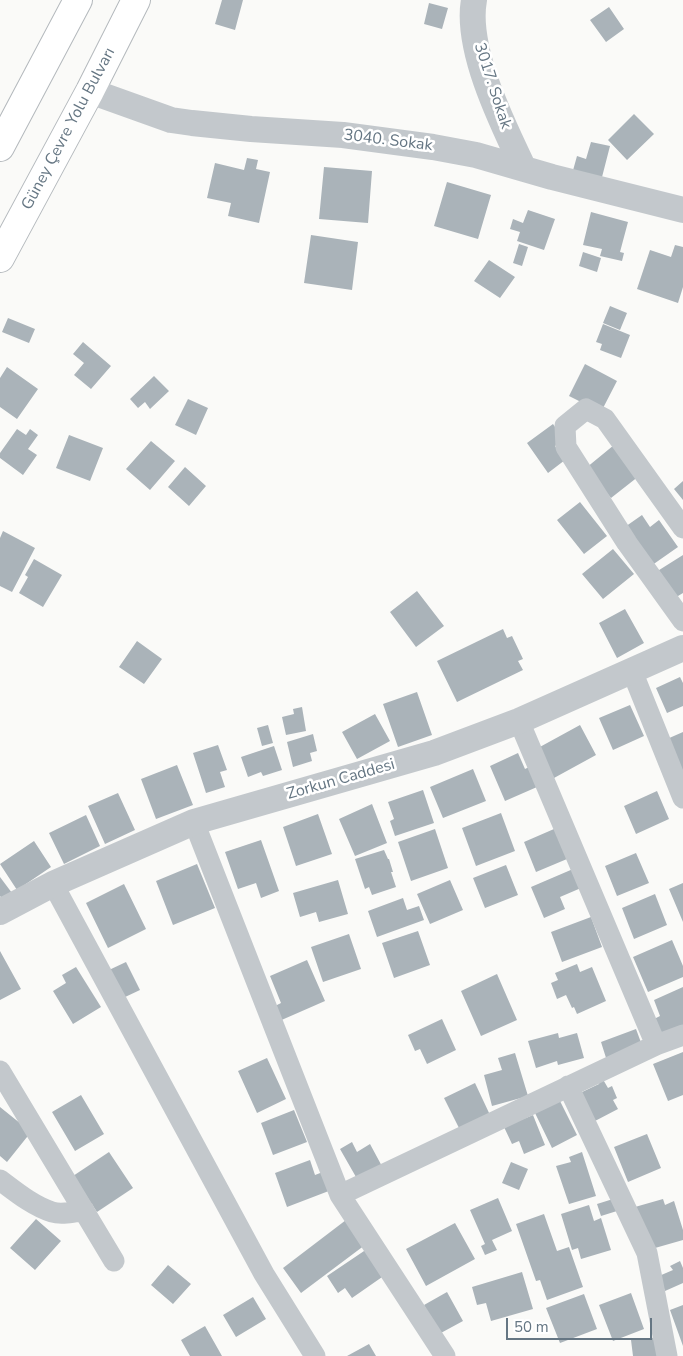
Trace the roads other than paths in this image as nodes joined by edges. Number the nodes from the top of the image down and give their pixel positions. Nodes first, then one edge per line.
1 (78, 0) edge
2 (136, 0) edge
3 (474, 0) edge
4 (90, 91) junction
5 (0, 148) edge
6 (524, 169) junction
7 (683, 210) edge
8 (0, 258) edge
9 (683, 528) edge
10 (683, 621) edge
11 (683, 648) edge
12 (632, 671) junction
13 (519, 721) junction
14 (683, 798) edge
15 (194, 822) junction
16 (53, 884) junction
17 (0, 912) edge
18 (683, 1035) edge
19 (656, 1045) junction
20 (0, 1071) edge
21 (568, 1086) junction
22 (0, 1180) edge
23 (340, 1195) junction
24 (84, 1210) junction
25 (114, 1261) dead end
26 (315, 1356) edge
27 (445, 1356) edge
28 (667, 1356) edge

1 - 5 highway
2 - 4 highway, Güney Çevre Yolu Bulvarı
3 - 6 street, 3017. Sokak
4 - 6 street, 3040. Sokak
4 - 8 highway, Güney Çevre Yolu Bulvarı
6 - 7 street, 3040. Sokak
9 - 10 street
11 - 12 street, Zorkun Caddesi
12 - 13 street, Zorkun Caddesi
12 - 14 street
13 - 15 street, Zorkun Caddesi
13 - 19 street
15 - 16 street, Zorkun Caddesi
15 - 23 street
16 - 17 street, Zorkun Caddesi
16 - 26 street
18 - 19 street
19 - 21 street
20 - 24 street
21 - 23 street
21 - 28 street
22 - 24 street
23 - 27 street
24 - 25 street

